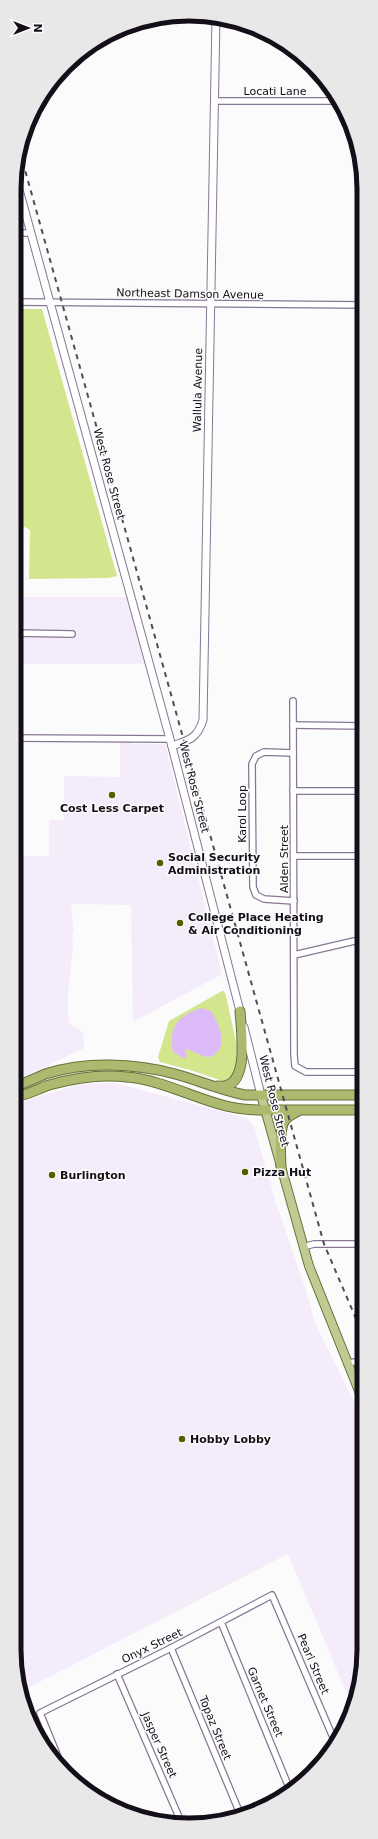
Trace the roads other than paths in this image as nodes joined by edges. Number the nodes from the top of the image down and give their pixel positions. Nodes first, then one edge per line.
1 (216, 23) edge
2 (214, 101) junction
3 (332, 101) edge
4 (21, 195) edge
5 (21, 233) edge
6 (31, 233) junction
7 (21, 302) edge
8 (52, 303) junction
9 (210, 305) junction
10 (357, 305) edge
11 (21, 633) edge
12 (72, 634) dead end
13 (293, 701) dead end
14 (293, 726) junction
15 (357, 726) edge
16 (21, 738) edge
17 (171, 743) junction
18 (293, 753) junction
19 (293, 791) junction
20 (357, 791) edge
21 (294, 856) junction
22 (357, 856) edge
23 (294, 901) junction
24 (357, 940) edge
25 (294, 955) junction
26 (240, 1011) junction
27 (357, 1072) edge
28 (21, 1085) edge
29 (207, 1085) junction
30 (262, 1095) junction
31 (21, 1096) edge
32 (357, 1096) edge
33 (265, 1110) junction
34 (300, 1110) junction
35 (357, 1110) edge
36 (281, 1170) junction
37 (357, 1244) edge
38 (303, 1247) junction
39 (357, 1362) edge
40 (347, 1363) junction
41 (357, 1387) edge
42 (272, 1595) joint
43 (220, 1622) junction
44 (171, 1648) junction
45 (117, 1674) junction
46 (333, 1736) edge
47 (56, 1752) edge
48 (288, 1785) edge
49 (239, 1810) edge
50 (179, 1818) edge

1 - 2 main road, Wallula Avenue
2 - 3 street, Locati Lane
2 - 9 main road, Wallula Avenue
4 - 6 main road, West Rose Street
5 - 6 street
6 - 8 main road, West Rose Street
7 - 8 street, Northeast Damson Avenue
8 - 9 street, Northeast Damson Avenue
8 - 17 main road, West Rose Street
9 - 10 street, Northeast Damson Avenue
9 - 17 main road, Wallula Avenue
11 - 12 street
13 - 14 street, Alden Street
14 - 15 street
14 - 18 street, Alden Street
16 - 17 street
17 - 26 main road, West Rose Street
18 - 19 street, Alden Street
18 - 23 street, Karol Loop
19 - 20 street
19 - 21 street, Alden Street
21 - 22 street
21 - 23 street, Alden Street
23 - 25 street, Alden Street
24 - 25 street
25 - 27 street, Alden Street
26 - 29 highway
26 - 30 main road, West Rose Street
28 - 29 highway
29 - 30 highway
30 - 32 highway
30 - 33 main road, West Rose Street
31 - 33 highway
33 - 34 highway
33 - 36 main road, West Rose Street
34 - 35 highway
34 - 36 highway
36 - 38 main road, West Rose Street
37 - 38 street
38 - 40 main road, West Rose Street
39 - 40 street
40 - 41 main road, West Rose Street
42 - 43 street, Onyx Street
42 - 46 street, Pearl Street
43 - 44 street, Onyx Street
43 - 48 street, Garnet Street
44 - 45 street, Onyx Street
44 - 49 street, Topaz Street
45 - 47 street, Onyx Street
45 - 50 street, Jasper Street

